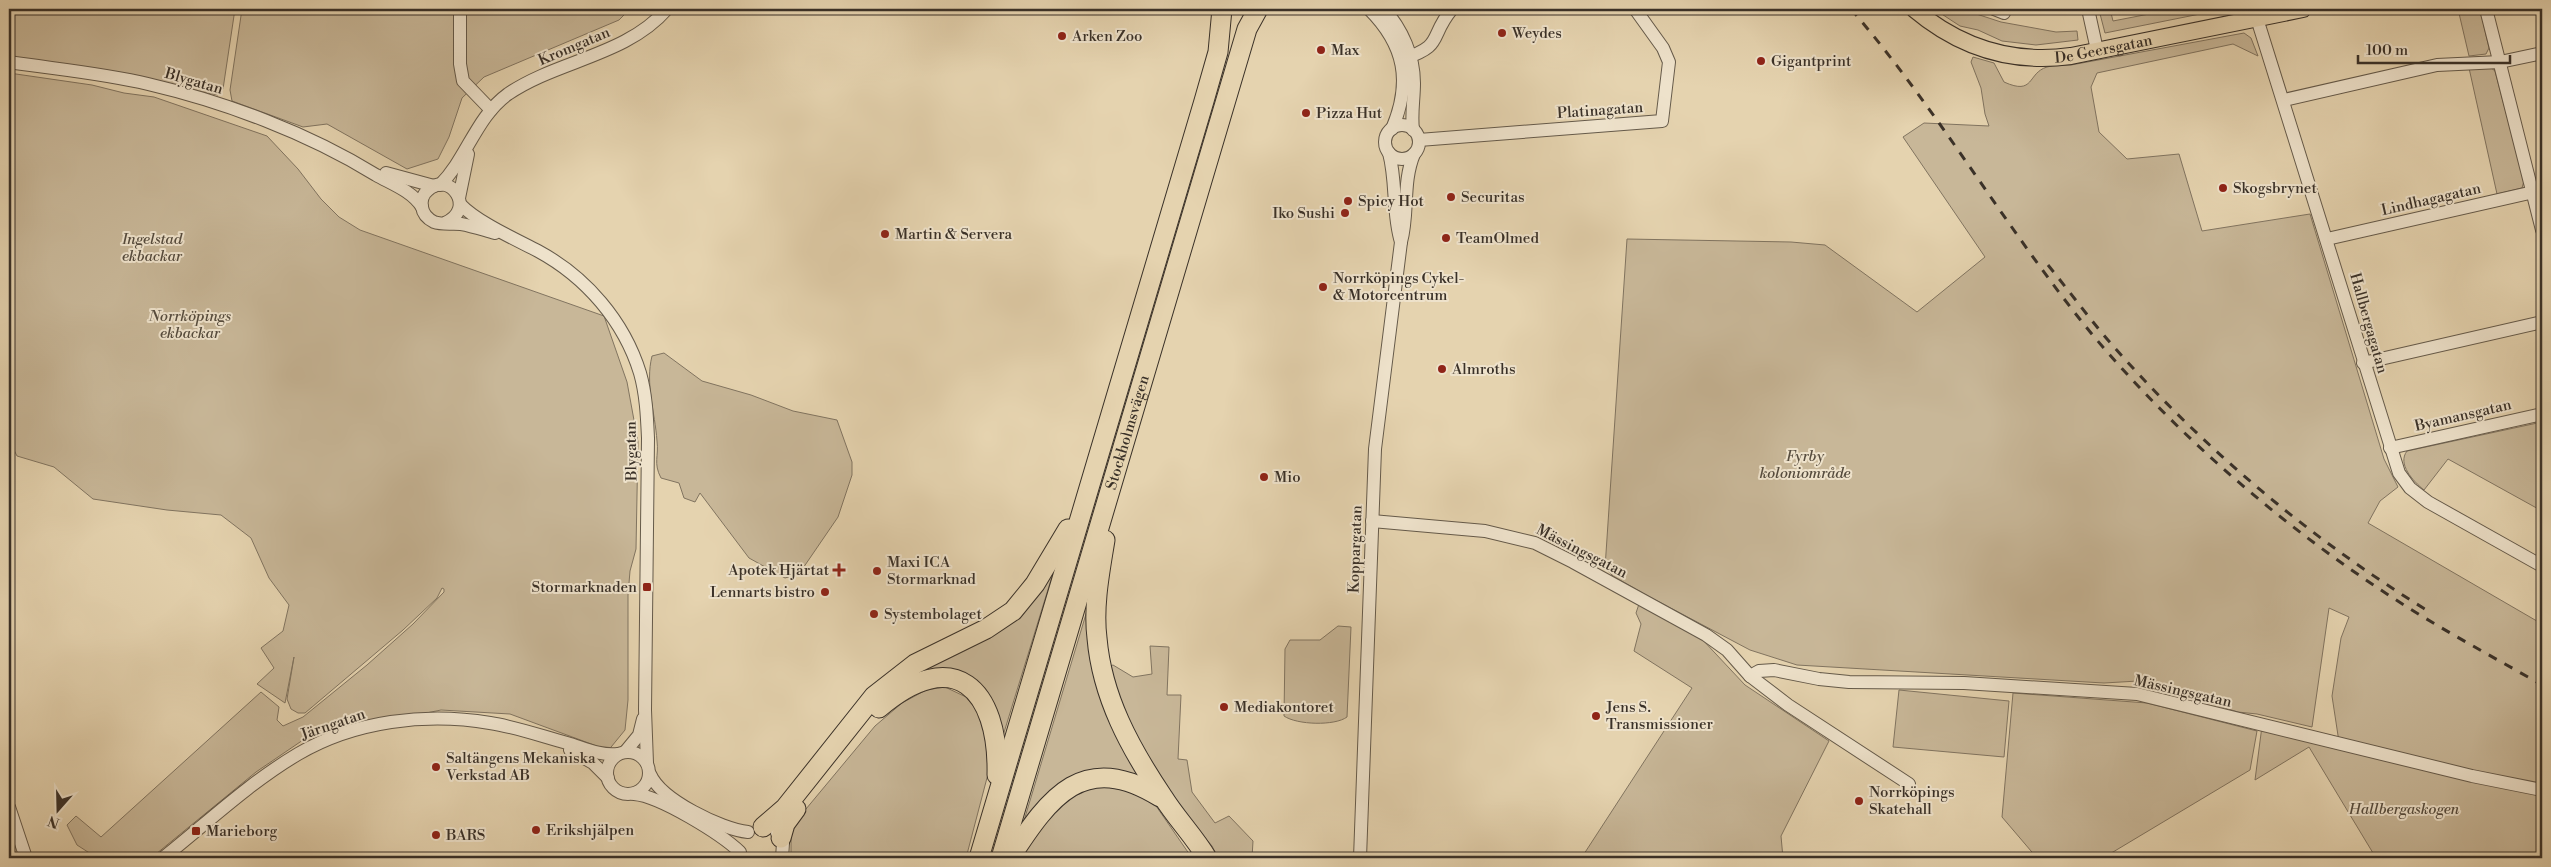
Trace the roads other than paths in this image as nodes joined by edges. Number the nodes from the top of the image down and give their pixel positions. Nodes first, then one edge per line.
1 (460, 9) edge
2 (667, 9) edge
3 (1222, 9) edge
4 (1258, 9) edge
5 (1368, 9) edge
6 (1384, 9) edge
7 (1452, 9) edge
8 (1634, 9) edge
9 (1914, 9) edge
10 (2088, 9) edge
11 (2302, 9) edge
12 (2486, 9) edge
13 (2256, 13) edge
14 (2097, 50) junction
15 (2542, 53) edge
16 (1406, 59) junction
17 (9, 62) edge
18 (2500, 62) junction
19 (2284, 100) junction
20 (491, 110) junction
21 (1392, 129) junction
22 (1416, 135) junction
23 (471, 142) junction
24 (1389, 154) junction
25 (1414, 154) junction
26 (360, 165) junction
27 (437, 185) junction
28 (2538, 191) edge
29 (460, 201) junction
30 (422, 207) junction
31 (445, 222) junction
32 (2542, 230) edge
33 (2327, 239) junction
34 (1401, 242) junction
35 (523, 244) junction
36 (2542, 322) edge
37 (2363, 363) junction
38 (2542, 414) edge
39 (2390, 448) junction
40 (1115, 475) junction
41 (1085, 500) junction
42 (1372, 521) junction
43 (2542, 566) edge
44 (1750, 676) junction
45 (645, 710) junction
46 (548, 738) junction
47 (622, 753) junction
48 (648, 769) junction
49 (608, 778) junction
50 (1909, 784) dead end
51 (2542, 790) edge
52 (634, 794) junction
53 (1163, 798) junction
54 (996, 800) junction
55 (9, 807) edge
56 (756, 830) junction
57 (783, 852) edge
58 (741, 855) edge
59 (26, 858) edge
60 (163, 858) edge
61 (979, 858) edge
62 (1001, 858) edge
63 (1010, 858) edge
64 (1207, 858) edge
65 (1360, 858) edge

1 - 20 street
2 - 20 street, Kromgatan
3 - 41 highway, Stockholmsvägen
4 - 40 highway, Stockholmsvägen
5 - 16 street
6 - 16 street
7 - 16 street
8 - 22 street, Platinagatan
9 - 14 main road, De Geersgatan
10 - 14 street
11 - 13 main road, De Geersgatan
12 - 18 street
13 - 14 main road, De Geersgatan
13 - 19 street, Hallbergagatan
15 - 18 street
16 - 21 street
16 - 22 street
17 - 26 street, Blygatan
18 - 19 street
18 - 28 street
19 - 33 street, Hallbergagatan
20 - 23 street, Kromgatan
21 - 22 street
21 - 24 street
22 - 25 street
23 - 27 street, Kromgatan
23 - 29 street, Kromgatan
24 - 25 street
24 - 34 street, Koppargatan
25 - 34 street, Koppargatan
26 - 27 street, Blygatan
26 - 30 street, Blygatan
27 - 29 street
27 - 30 street
28 - 32 street
28 - 33 street, Lindhagagatan
29 - 31 street
29 - 35 street, Blygatan
30 - 31 street
31 - 35 street, Blygatan
33 - 37 street, Hallbergagatan
34 - 42 street, Koppargatan
35 - 45 street, Blygatan
36 - 37 street
37 - 39 street, Hallbergagatan
38 - 39 street, Byamansgatan
39 - 43 street, Hallbergagatan
40 - 53 highway
40 - 62 highway, Stockholmsvägen
41 - 54 highway, Stockholmsvägen
41 - 56 highway
42 - 44 street, Mässingsgatan
42 - 65 street, Koppargatan
44 - 50 street, Mässingsgatan
44 - 51 street, Mässingsgatan
45 - 47 street, Blygatan
45 - 48 street, Blygatan
46 - 47 street, Järngatan
46 - 49 street, Järngatan
46 - 60 street, Järngatan
47 - 48 street
47 - 49 street
48 - 52 street
48 - 56 street
49 - 52 street
52 - 58 street
53 - 63 highway
53 - 64 highway
54 - 57 highway
54 - 61 highway, Stockholmsvägen
55 - 59 street
56 - 57 street
56 - 58 street

